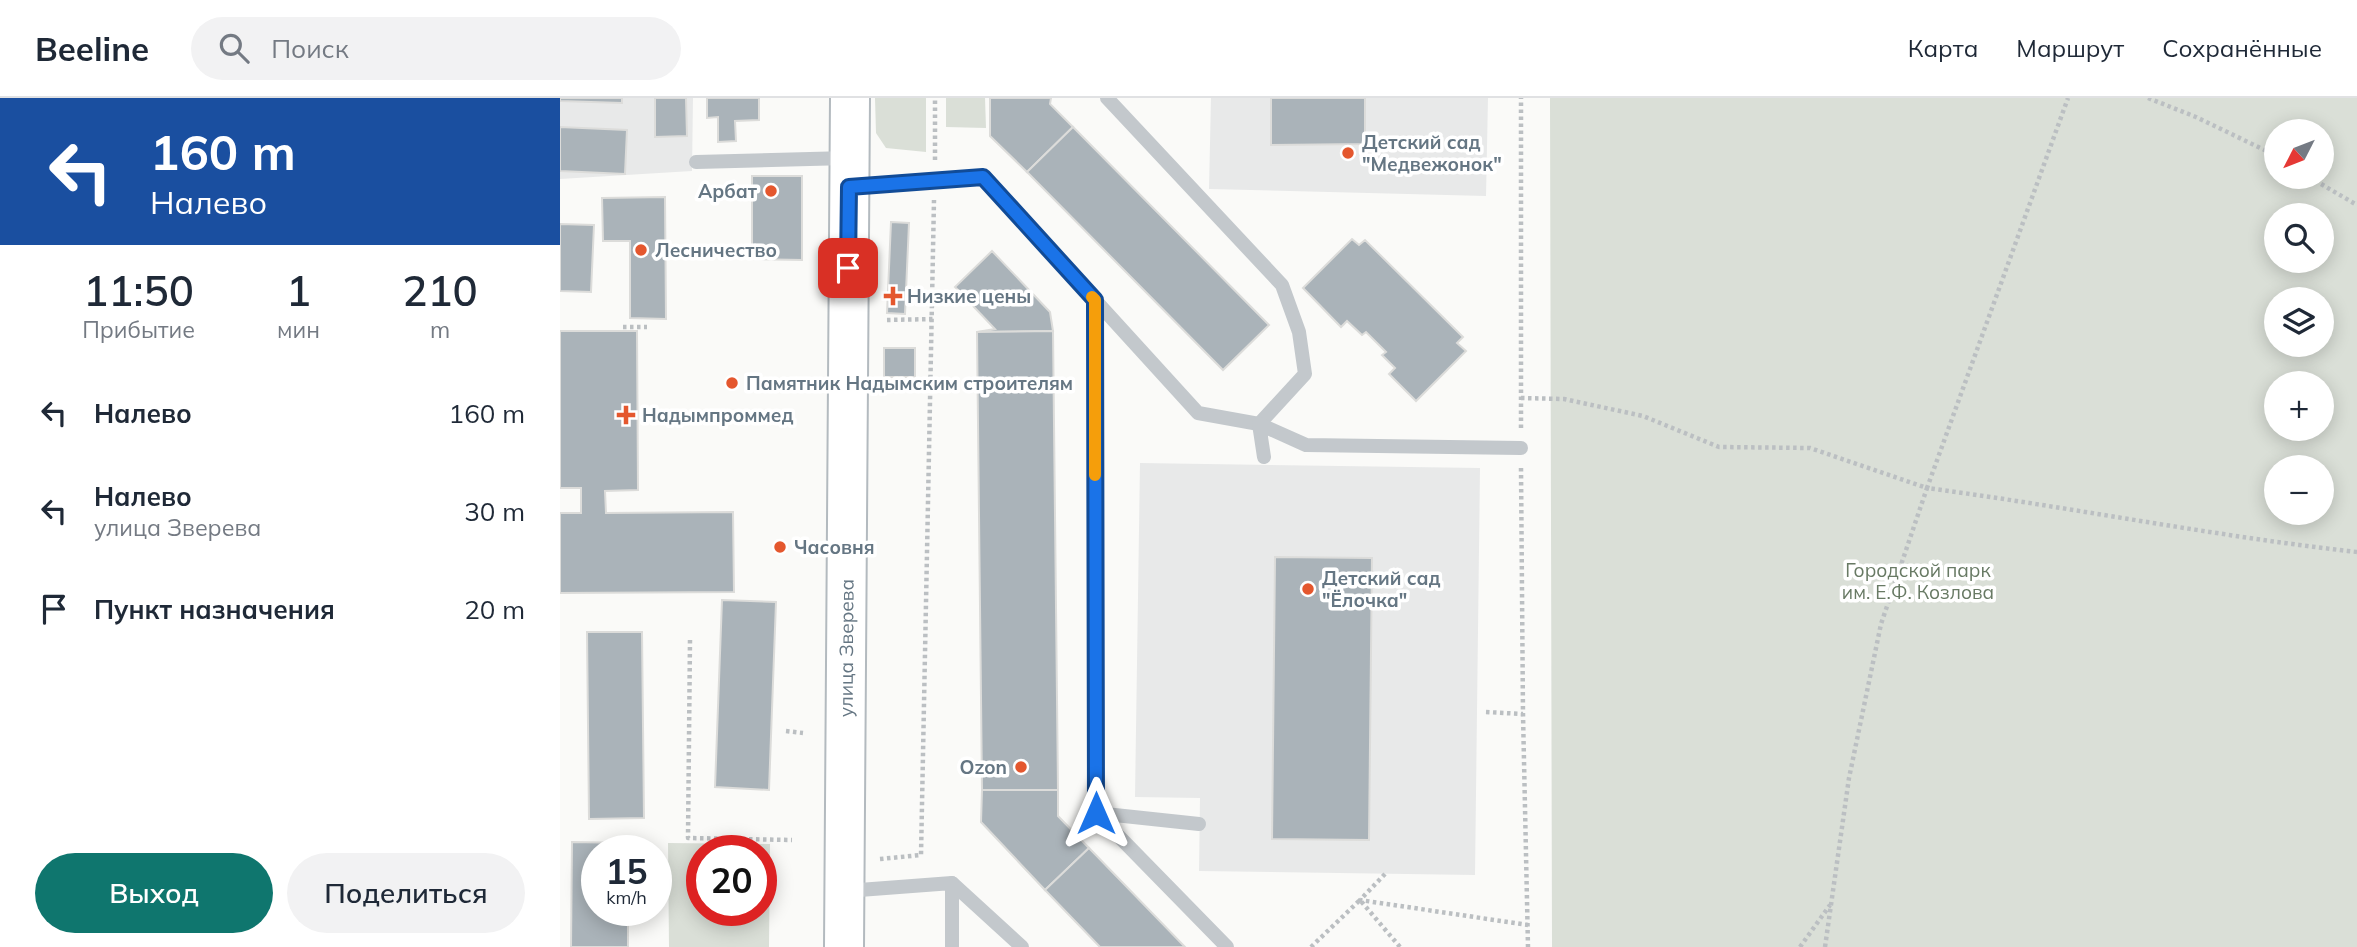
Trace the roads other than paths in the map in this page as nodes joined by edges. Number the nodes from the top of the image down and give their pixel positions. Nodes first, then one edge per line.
1 (850, 98) edge
2 (1107, 98) edge
3 (696, 162) dead end
4 (849, 173) junction
5 (1095, 300) junction
6 (1259, 424) junction
7 (1521, 448) road end
8 (1264, 457) dead end
9 (1096, 813) junction
10 (1199, 824) dead end
11 (952, 883) junction
12 (845, 891) junction
13 (844, 947) edge
14 (952, 947) edge
15 (1022, 947) edge
16 (1227, 947) edge

1 - 4 street, улица Зверева
2 - 6 lane
3 - 4 lane
4 - 5 lane
4 - 12 street, улица Зверева
5 - 6 lane
5 - 9 lane
6 - 7 lane
6 - 8 lane
9 - 10 lane
9 - 16 lane
11 - 12 lane
11 - 14 lane
11 - 15 lane
12 - 13 street, улица Зверева

